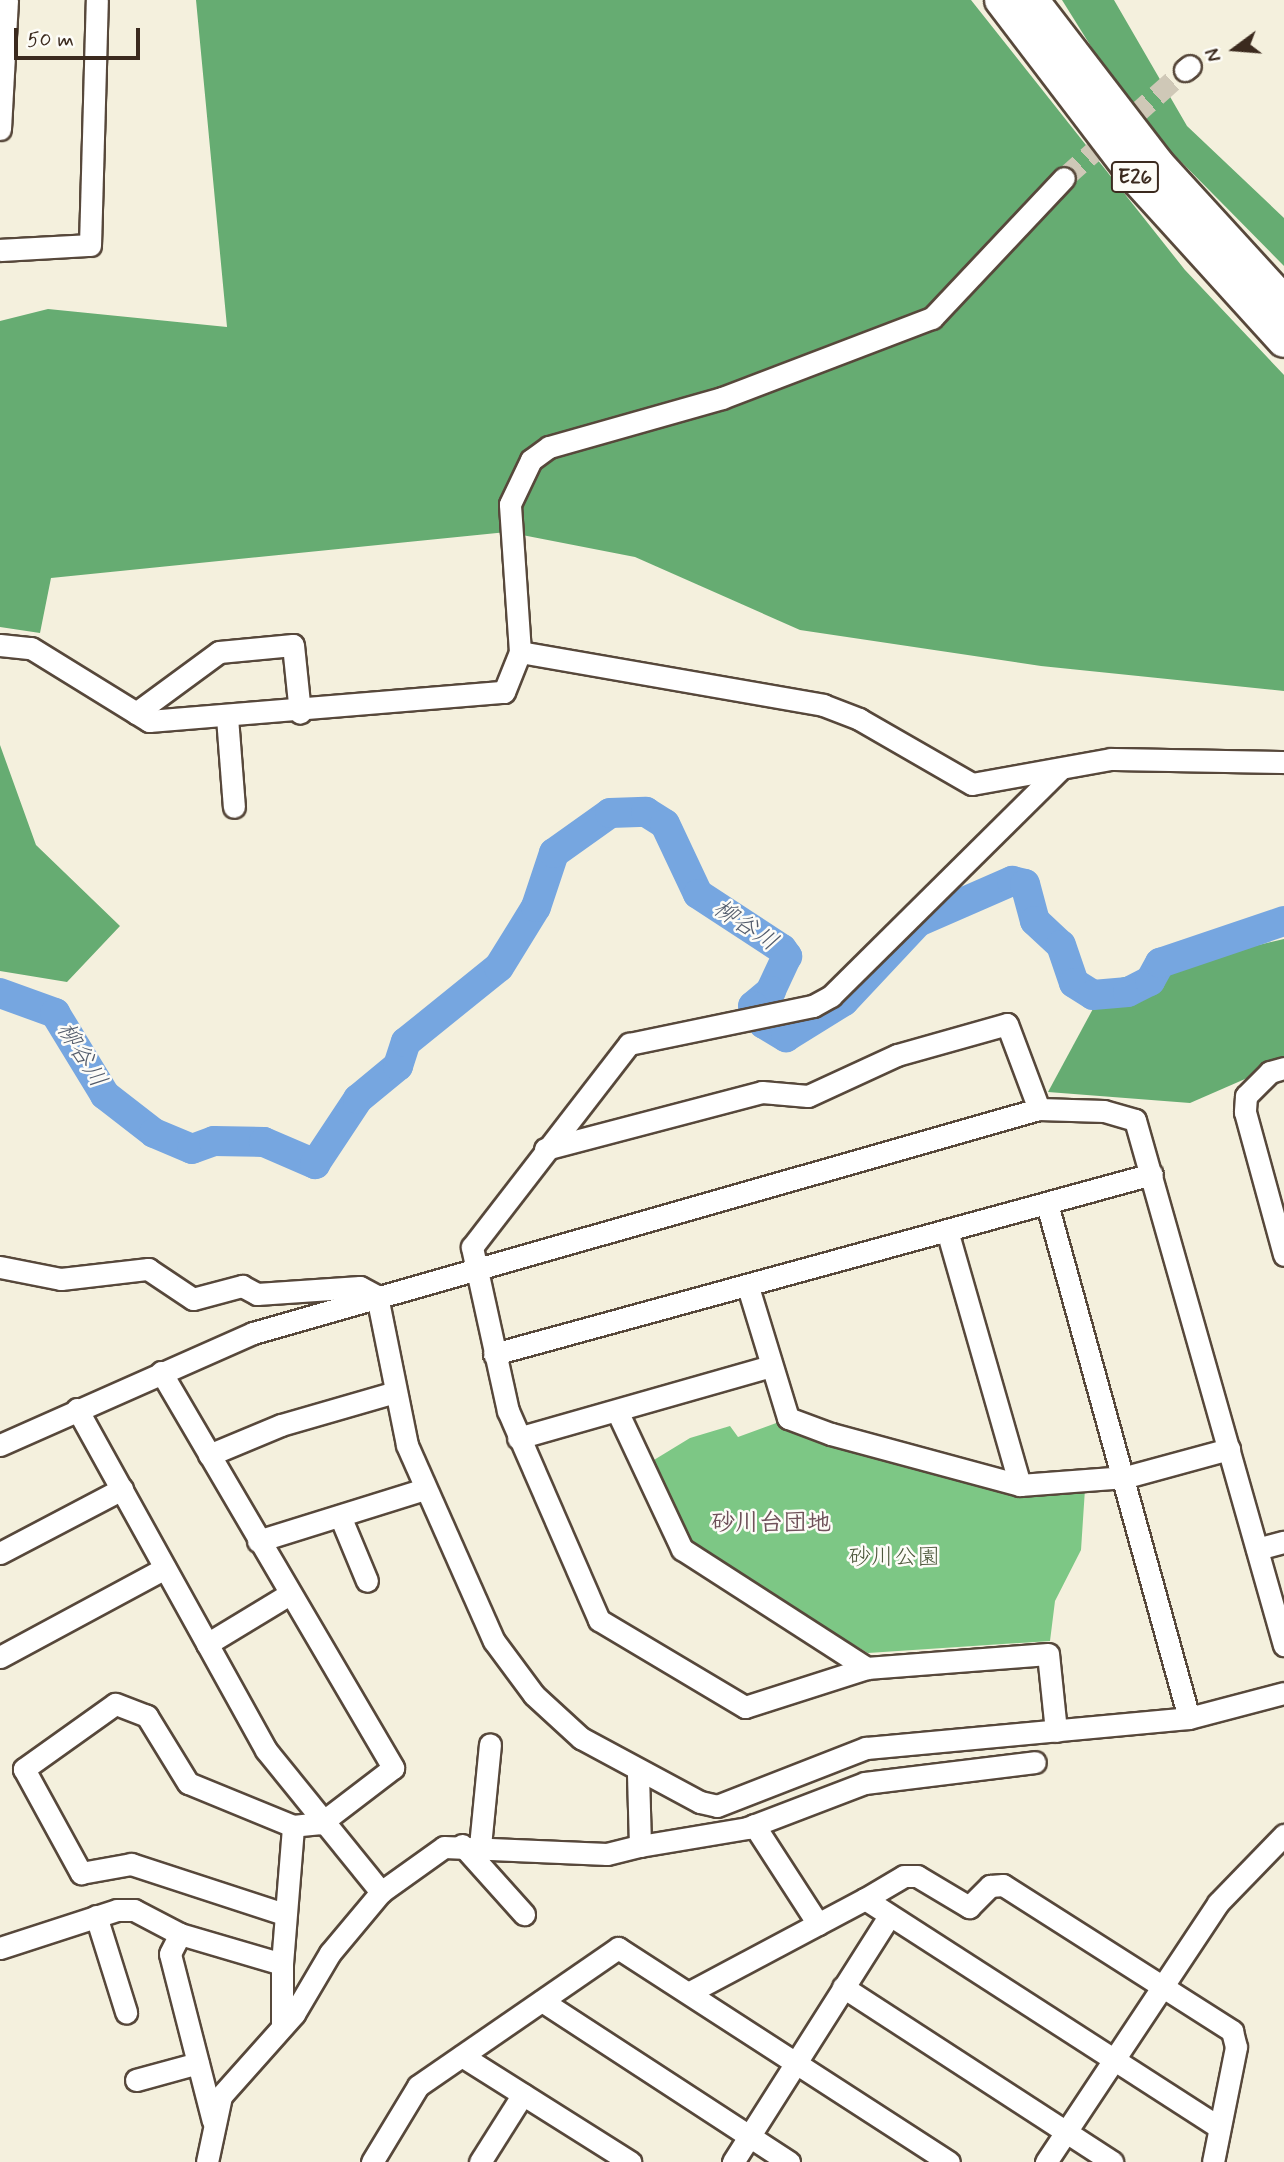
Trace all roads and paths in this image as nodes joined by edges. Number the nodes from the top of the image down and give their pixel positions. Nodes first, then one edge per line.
1 (7, 0) edge
2 (97, 0) edge
3 (1001, 0) edge
4 (1032, 0) edge
5 (0, 129) edge
6 (1064, 178) tunnel mouth
7 (0, 250) edge
8 (1284, 302) edge
9 (1284, 341) edge
10 (0, 645) edge
11 (520, 652) junction
12 (136, 713) junction
13 (300, 713) junction
14 (228, 716) junction
15 (1284, 762) edge
16 (1059, 770) junction
17 (234, 807) dead end
18 (1284, 1068) edge
19 (1039, 1109) junction
20 (545, 1149) junction
21 (1152, 1174) junction
22 (1047, 1204) junction
23 (948, 1234) junction
24 (1284, 1255) edge
25 (0, 1267) edge
26 (475, 1268) junction
27 (748, 1287) junction
28 (377, 1296) junction
29 (494, 1354) junction
30 (771, 1366) junction
31 (161, 1372) junction
32 (395, 1392) junction
33 (77, 1409) junction
34 (617, 1411) junction
35 (517, 1438) junction
36 (0, 1445) edge
37 (1229, 1449) junction
38 (209, 1455) junction
39 (1126, 1477) junction
40 (1020, 1485) junction
41 (122, 1489) junction
42 (425, 1489) junction
43 (340, 1516) junction
44 (258, 1541) junction
45 (1284, 1542) edge
46 (1257, 1549) junction
47 (0, 1553) edge
48 (165, 1568) junction
49 (367, 1581) dead end
50 (288, 1595) junction
51 (208, 1644) junction
52 (1284, 1645) edge
53 (0, 1657) edge
54 (867, 1668) junction
55 (1284, 1693) edge
56 (1189, 1718) junction
57 (1056, 1731) junction
58 (490, 1744) dead end
59 (1035, 1762) dead end
60 (638, 1773) junction
61 (321, 1823) junction
62 (754, 1825) junction
63 (293, 1826) junction
64 (1284, 1835) edge
65 (471, 1846) junction
66 (640, 1846) junction
67 (381, 1892) junction
68 (865, 1899) junction
69 (284, 1914) junction
70 (524, 1914) dead end
71 (96, 1916) junction
72 (889, 1916) junction
73 (818, 1924) junction
74 (180, 1934) junction
75 (0, 1948) edge
76 (282, 1964) junction
77 (1161, 1983) junction
78 (843, 1987) junction
79 (690, 1992) junction
80 (542, 2001) junction
81 (126, 2012) dead end
82 (282, 2026) junction
83 (462, 2056) junction
84 (1113, 2058) junction
85 (198, 2063) junction
86 (796, 2065) junction
87 (136, 2080) dead end
88 (523, 2094) junction
89 (215, 2126) junction
90 (1219, 2127) junction
91 (1066, 2131) junction
92 (749, 2136) junction
93 (207, 2162) edge
94 (372, 2162) edge
95 (480, 2162) edge
96 (631, 2162) edge
97 (733, 2162) edge
98 (789, 2162) edge
99 (949, 2162) edge
100 (1046, 2162) edge
101 (1112, 2162) edge
102 (1213, 2162) edge

1 - 5 street
2 - 7 street
3 - 9 highway, E26
4 - 8 highway, E26
6 - 11 street
10 - 12 street
11 - 13 street
11 - 16 street
12 - 13 street
12 - 14 street
13 - 14 street
14 - 17 street
15 - 16 street
16 - 20 street
18 - 24 street
19 - 20 street
19 - 21 street
19 - 26 street
20 - 26 street
21 - 22 street
21 - 37 street
22 - 23 street
22 - 39 street
23 - 27 street
23 - 40 street
25 - 28 street
26 - 28 street
26 - 29 street
27 - 29 street
27 - 30 street
28 - 31 street
28 - 32 street
29 - 35 street
30 - 34 street
30 - 40 street
31 - 33 street
31 - 38 street
32 - 38 street
32 - 42 street
33 - 36 street
33 - 41 street
34 - 35 street
34 - 54 street
35 - 54 street
37 - 39 street
37 - 46 street
38 - 44 street
39 - 40 street
39 - 56 street
41 - 47 street
41 - 48 street
42 - 43 street
42 - 60 street
43 - 44 street
43 - 49 street
44 - 50 street
45 - 46 street
46 - 52 street
48 - 51 street
48 - 53 street
50 - 51 street
50 - 61 street
51 - 61 street
54 - 57 street
55 - 56 street
56 - 57 street
57 - 60 street
58 - 65 street
59 - 62 street
60 - 66 street
61 - 63 street
61 - 67 street
62 - 66 street
62 - 73 street
63 - 69 street
63 - 69 street
64 - 77 street
65 - 66 street
65 - 67 street
65 - 70 street
67 - 82 street
68 - 72 street
68 - 73 street
68 - 77 street
69 - 76 street
71 - 74 street
71 - 75 street
71 - 81 street
72 - 78 street
72 - 84 street
73 - 79 street
74 - 76 street
74 - 85 street
76 - 82 street
77 - 84 street
77 - 90 street
78 - 86 street
78 - 91 street
79 - 80 street
79 - 86 street
80 - 83 street
80 - 92 street
82 - 89 street
83 - 88 street
83 - 94 street
84 - 90 street
84 - 91 street
85 - 87 street
85 - 89 street
86 - 92 street
86 - 99 street
88 - 95 street
88 - 96 street
89 - 93 street
90 - 102 street
91 - 100 street
91 - 101 street
92 - 97 street
92 - 98 street

